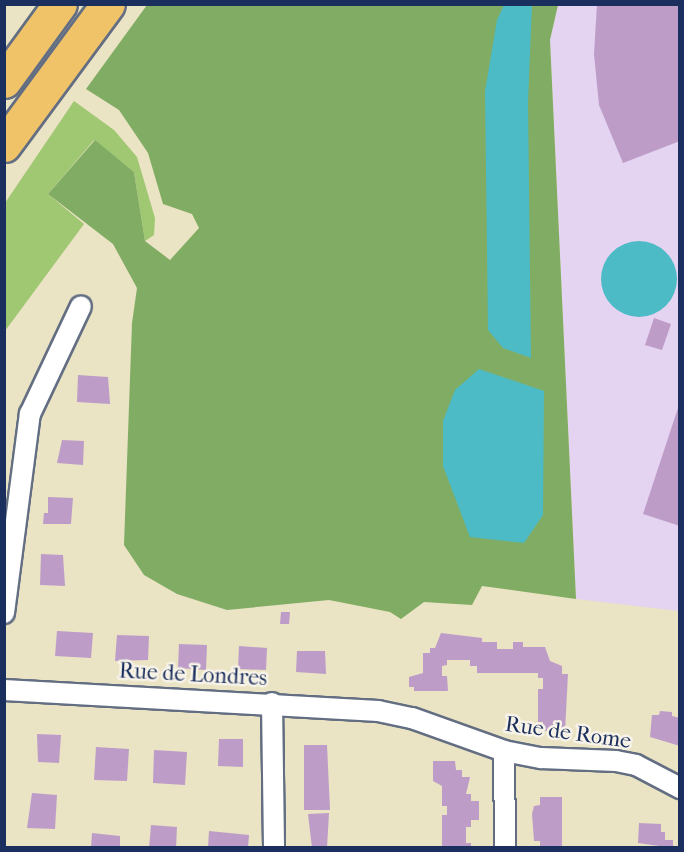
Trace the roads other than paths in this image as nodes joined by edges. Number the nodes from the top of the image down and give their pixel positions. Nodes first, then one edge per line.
1 (108, 4) edge
2 (56, 8) edge
3 (4, 81) edge
4 (4, 145) edge
5 (81, 306) dead end
6 (4, 613) edge
7 (4, 690) edge
8 (272, 703) junction
9 (378, 711) joint
10 (504, 750) junction
11 (680, 788) edge
12 (274, 848) edge
13 (505, 848) edge

1 - 4 highway
2 - 3 highway
5 - 6 street
7 - 8 street, Rue de Londres
8 - 9 street, Rue de Londres
8 - 12 street
9 - 10 street, Rue de Rome
10 - 11 street, Rue de Rome
10 - 13 street

